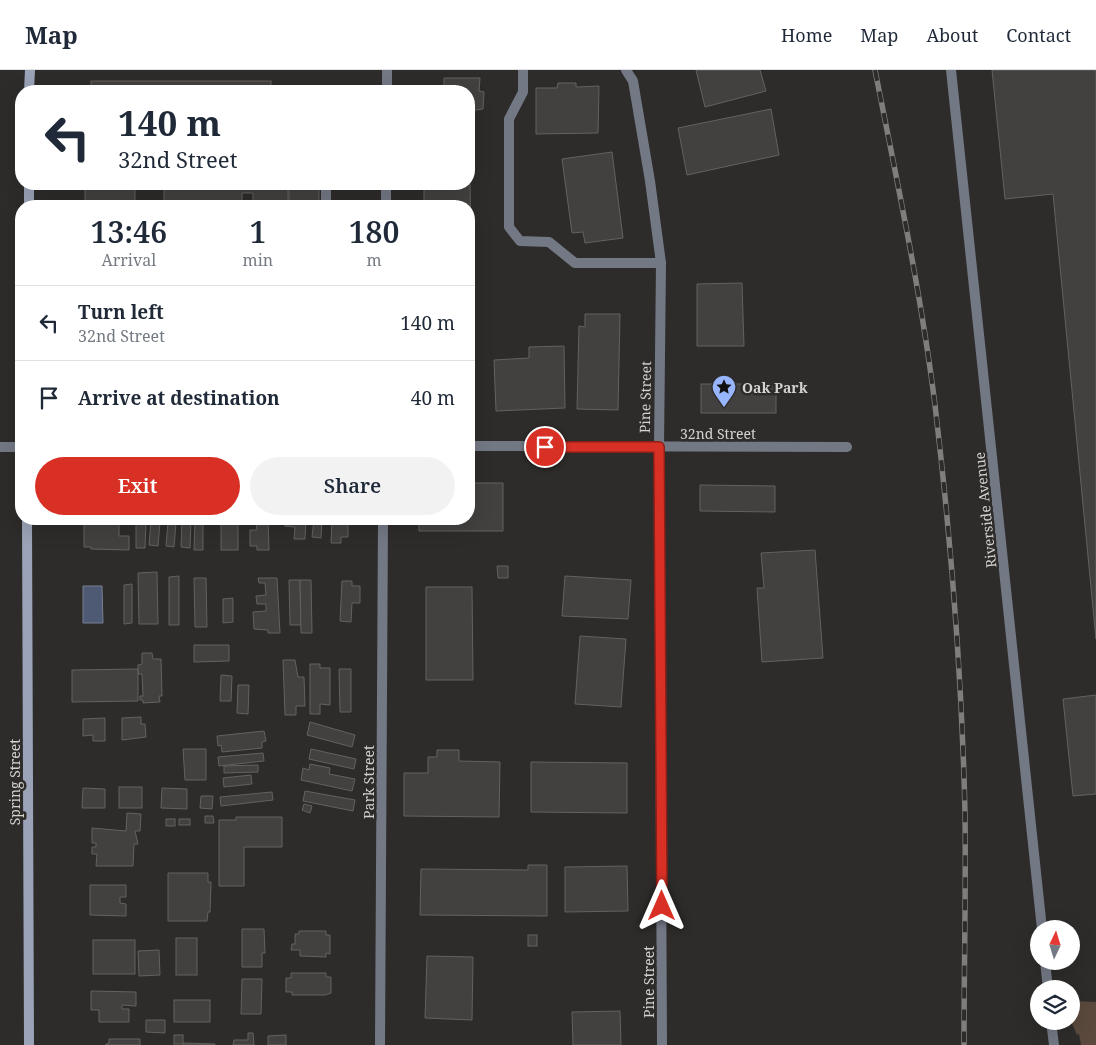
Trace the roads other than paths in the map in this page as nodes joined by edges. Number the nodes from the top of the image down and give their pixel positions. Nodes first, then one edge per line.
1 (30, 70) edge
2 (387, 70) edge
3 (523, 70) edge
4 (626, 70) edge
5 (952, 70) edge
6 (956, 70) edge
7 (29, 85) edge
8 (386, 85) edge
9 (955, 89) junction
10 (660, 264) junction
11 (475, 446) edge
12 (0, 447) edge
13 (15, 447) edge
14 (659, 447) junction
15 (847, 447) dead end
16 (27, 525) edge
17 (383, 525) edge
18 (1041, 920) edge
19 (1052, 1030) edge
20 (29, 1045) edge
21 (380, 1045) edge
22 (662, 1045) edge
23 (1054, 1045) edge

1 - 7 main road
2 - 8 street
3 - 10 street
4 - 10 street, Pine Street
5 - 9 street, Riverside Avenue
6 - 9 street, Riverside Avenue
9 - 18 street, Riverside Avenue
10 - 14 street, Pine Street
11 - 14 street, 32nd Street
12 - 13 street
14 - 15 street, 32nd Street
14 - 22 street, Pine Street
16 - 20 main road, Spring Street
17 - 21 street, Park Street
19 - 23 street

